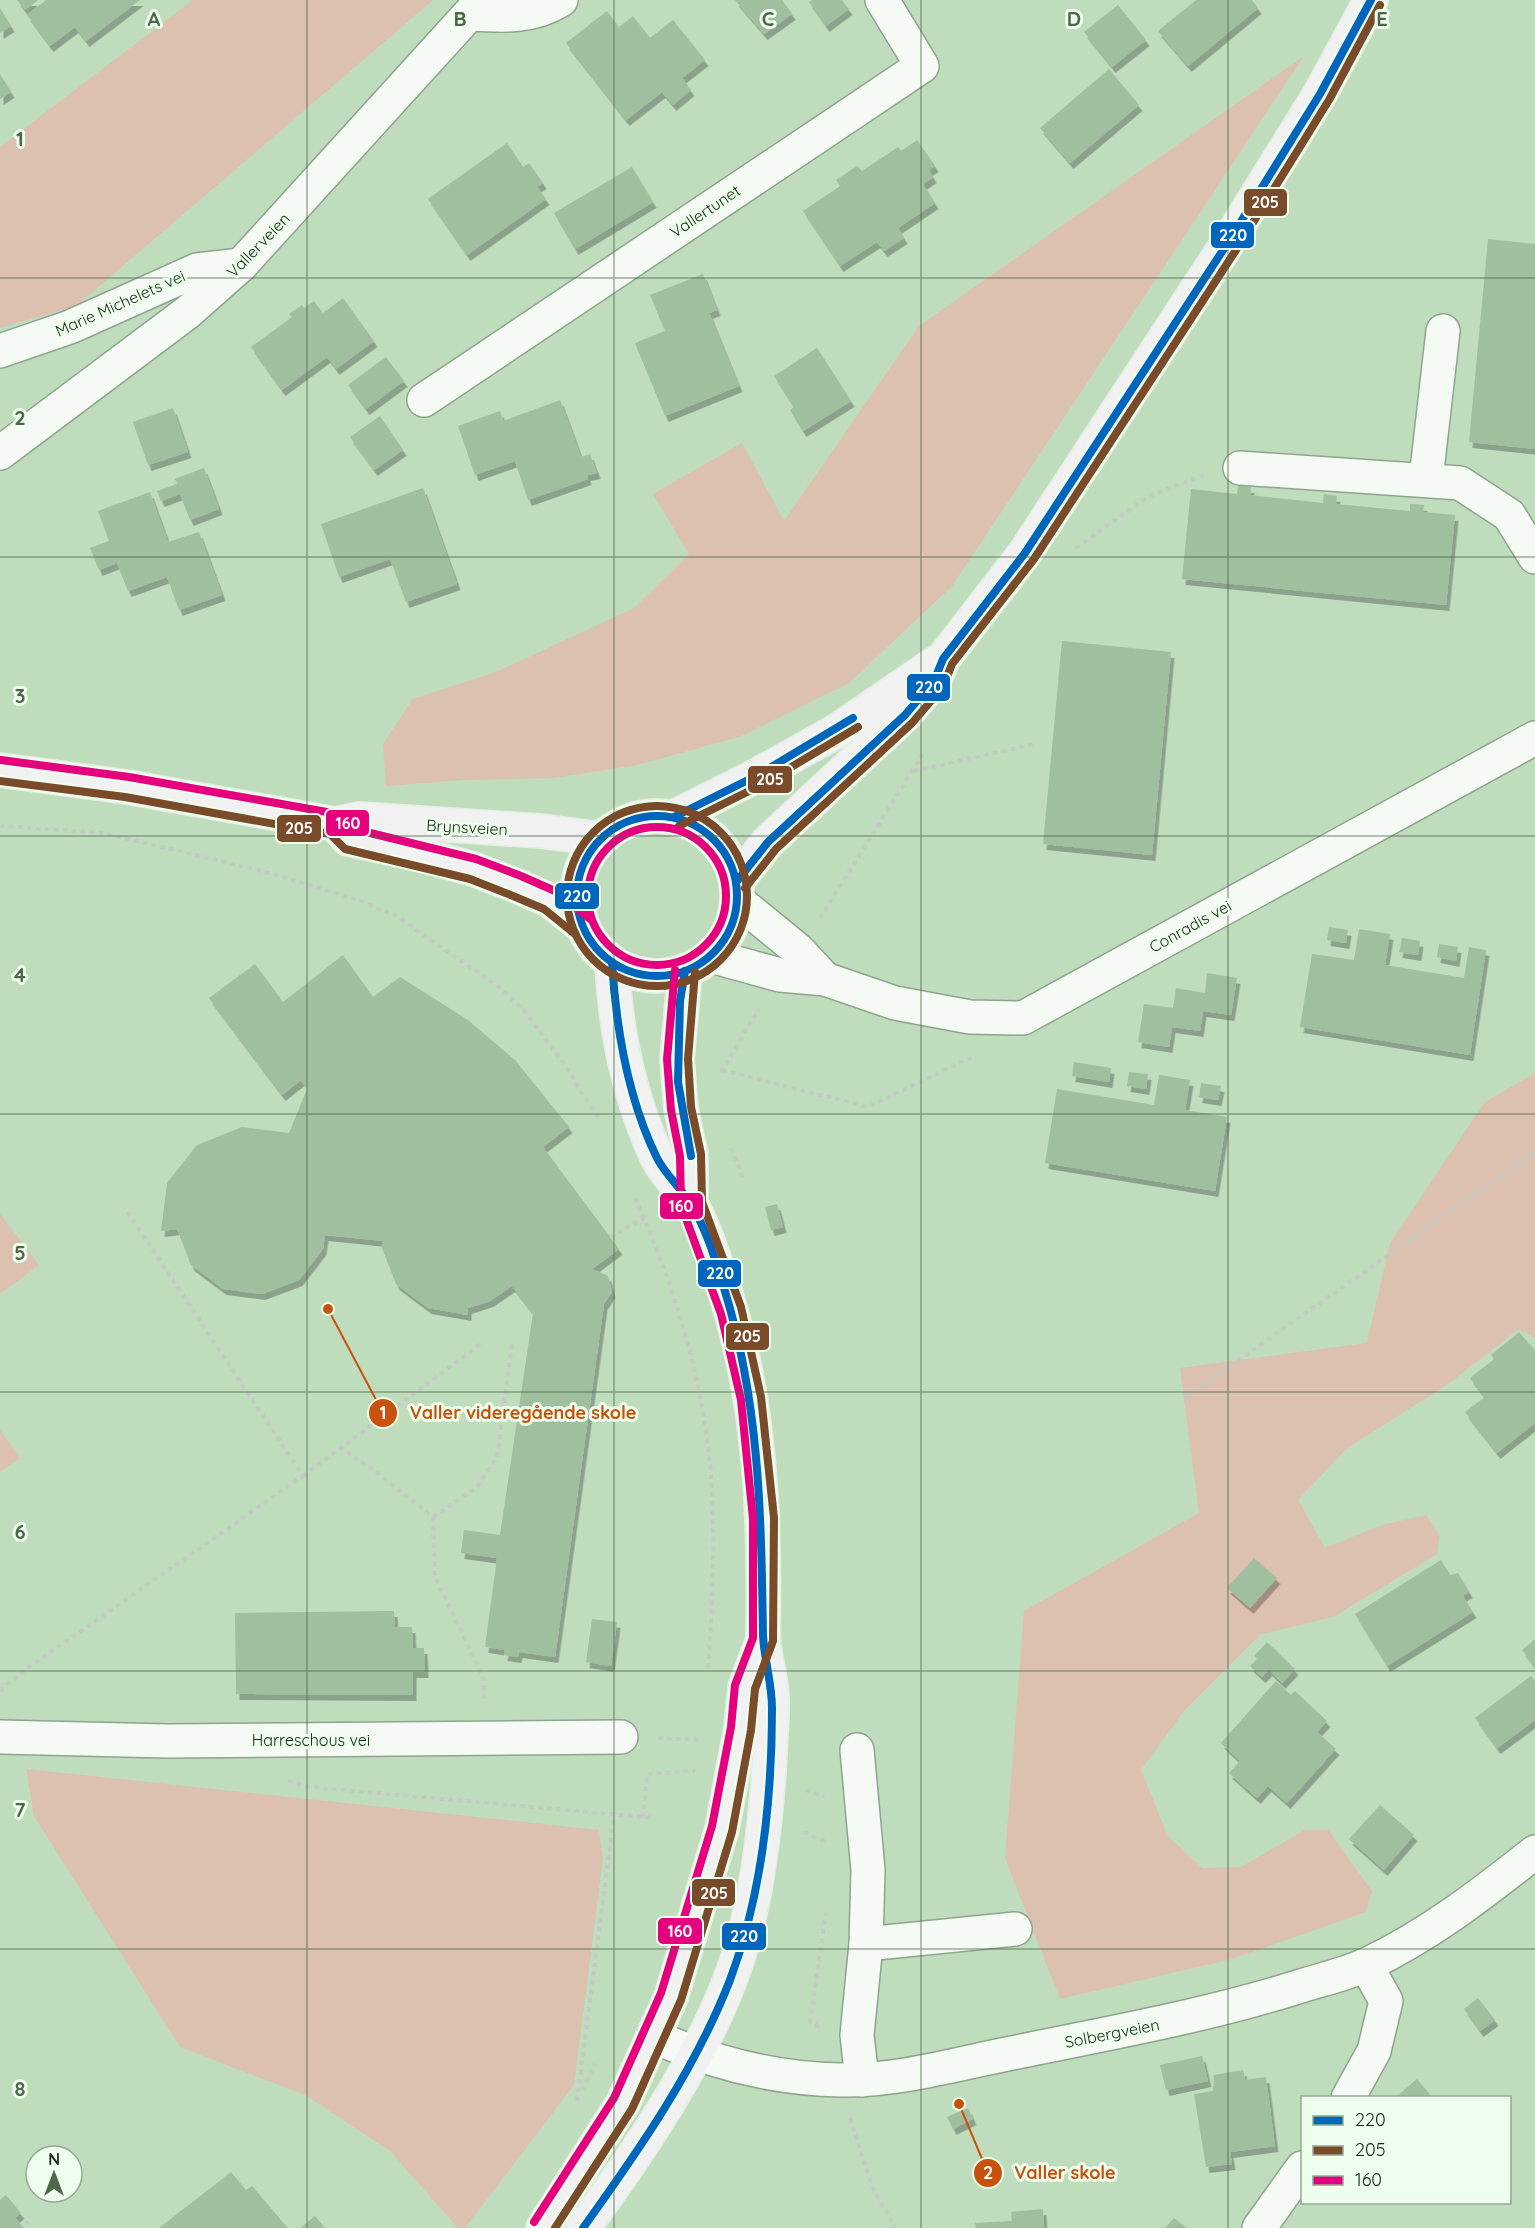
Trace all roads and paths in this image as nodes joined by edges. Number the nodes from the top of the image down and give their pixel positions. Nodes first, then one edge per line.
1 (561, 0) edge
2 (882, 0) edge
3 (1371, 0) edge
4 (476, 7) edge
5 (242, 265) junction
6 (1443, 332) dead end
7 (0, 351) edge
8 (424, 400) dead end
9 (0, 453) edge
10 (1240, 468) joint
11 (1426, 479) junction
12 (1025, 553) junction
13 (1535, 557) edge
14 (943, 659) junction
15 (1535, 738) edge
16 (1034, 744) dead end
17 (925, 750) dead end
18 (0, 770) edge
19 (914, 771) junction
20 (674, 817) junction
21 (335, 824) junction
22 (0, 826) edge
23 (600, 839) junction
24 (737, 891) junction
25 (818, 922) dead end
26 (583, 927) junction
27 (612, 962) junction
28 (698, 964) junction
29 (825, 979) junction
30 (760, 1007) dead end
31 (973, 1056) dead end
32 (722, 1070) junction
33 (718, 1078) dead end
34 (602, 1125) dead end
35 (1535, 1152) edge
36 (630, 1187) dead end
37 (691, 1204) junction
38 (125, 1208) dead end
39 (644, 1218) junction
40 (610, 1238) dead end
41 (482, 1344) dead end
42 (512, 1344) dead end
43 (1186, 1397) dead end
44 (339, 1447) junction
45 (303, 1476) junction
46 (433, 1517) junction
47 (763, 1640) junction
48 (708, 1669) dead end
49 (0, 1691) edge
50 (701, 1730) dead end
51 (0, 1737) edge
52 (621, 1737) dead end
53 (484, 1739) junction
54 (698, 1750) dead end
55 (857, 1750) dead end
56 (697, 1761) dead end
57 (695, 1771) junction
58 (287, 1780) dead end
59 (694, 1782) dead end
60 (798, 1787) dead end
61 (830, 1799) dead end
62 (614, 1815) junction
63 (643, 1818) junction
64 (655, 1818) dead end
65 (825, 1830) dead end
66 (804, 1832) dead end
67 (824, 1841) junction
68 (825, 1850) dead end
69 (1535, 1852) edge
70 (827, 1901) dead end
71 (1015, 1929) dead end
72 (866, 1944) junction
73 (1366, 1965) junction
74 (655, 2037) junction
75 (694, 2055) junction
76 (597, 2060) dead end
77 (850, 2080) junction
78 (1349, 2096) edge
79 (1301, 2169) edge
80 (26, 2221) dead end
81 (31, 2228) edge
82 (543, 2228) edge
83 (584, 2228) edge
84 (895, 2228) edge
85 (1259, 2228) edge

1 - 4 street
2 - 8 street, Vallertunet
3 - 12 main road
4 - 5 street, Vallerveien
5 - 7 street, Marie Michelets vei
5 - 9 street, Vallerveien
6 - 11 street
10 - 11 street
10 - 12 path
11 - 13 street
12 - 14 main road
14 - 20 main road
14 - 24 main road
15 - 29 street, Conradis vei
16 - 19 path
17 - 19 path
18 - 21 main road, Brynsveien
19 - 25 path
20 - 23 main road
20 - 24 main road
21 - 23 main road, Brynsveien
21 - 26 main road, Brynsveien
22 - 34 path
23 - 26 main road
24 - 28 main road
24 - 29 street, Conradis vei
26 - 27 main road
27 - 28 main road
27 - 37 main road
28 - 29 street, Conradis vei
28 - 37 main road
30 - 32 path
31 - 32 path
32 - 33 path
35 - 43 path
36 - 39 path
37 - 47 main road
38 - 45 path
39 - 40 path
39 - 48 path
41 - 44 path
42 - 46 path
44 - 45 path
44 - 46 path
45 - 49 path
46 - 53 path
47 - 74 main road
47 - 75 main road
50 - 54 path
51 - 53 street, Harreschous vei
52 - 53 street, Harreschous vei
55 - 72 street
56 - 57 path
57 - 59 path
57 - 63 path
58 - 62 path
60 - 61 path
62 - 63 path
62 - 76 path
63 - 64 path
65 - 67 path
66 - 67 path
67 - 68 path
69 - 73 street, Solbergveien
70 - 77 path
71 - 72 street
72 - 77 street
73 - 77 street, Solbergveien
73 - 78 street
74 - 75 street, Solbergveien
74 - 82 main road
75 - 77 street, Solbergveien
75 - 83 main road
77 - 84 path
79 - 85 street
80 - 81 path

